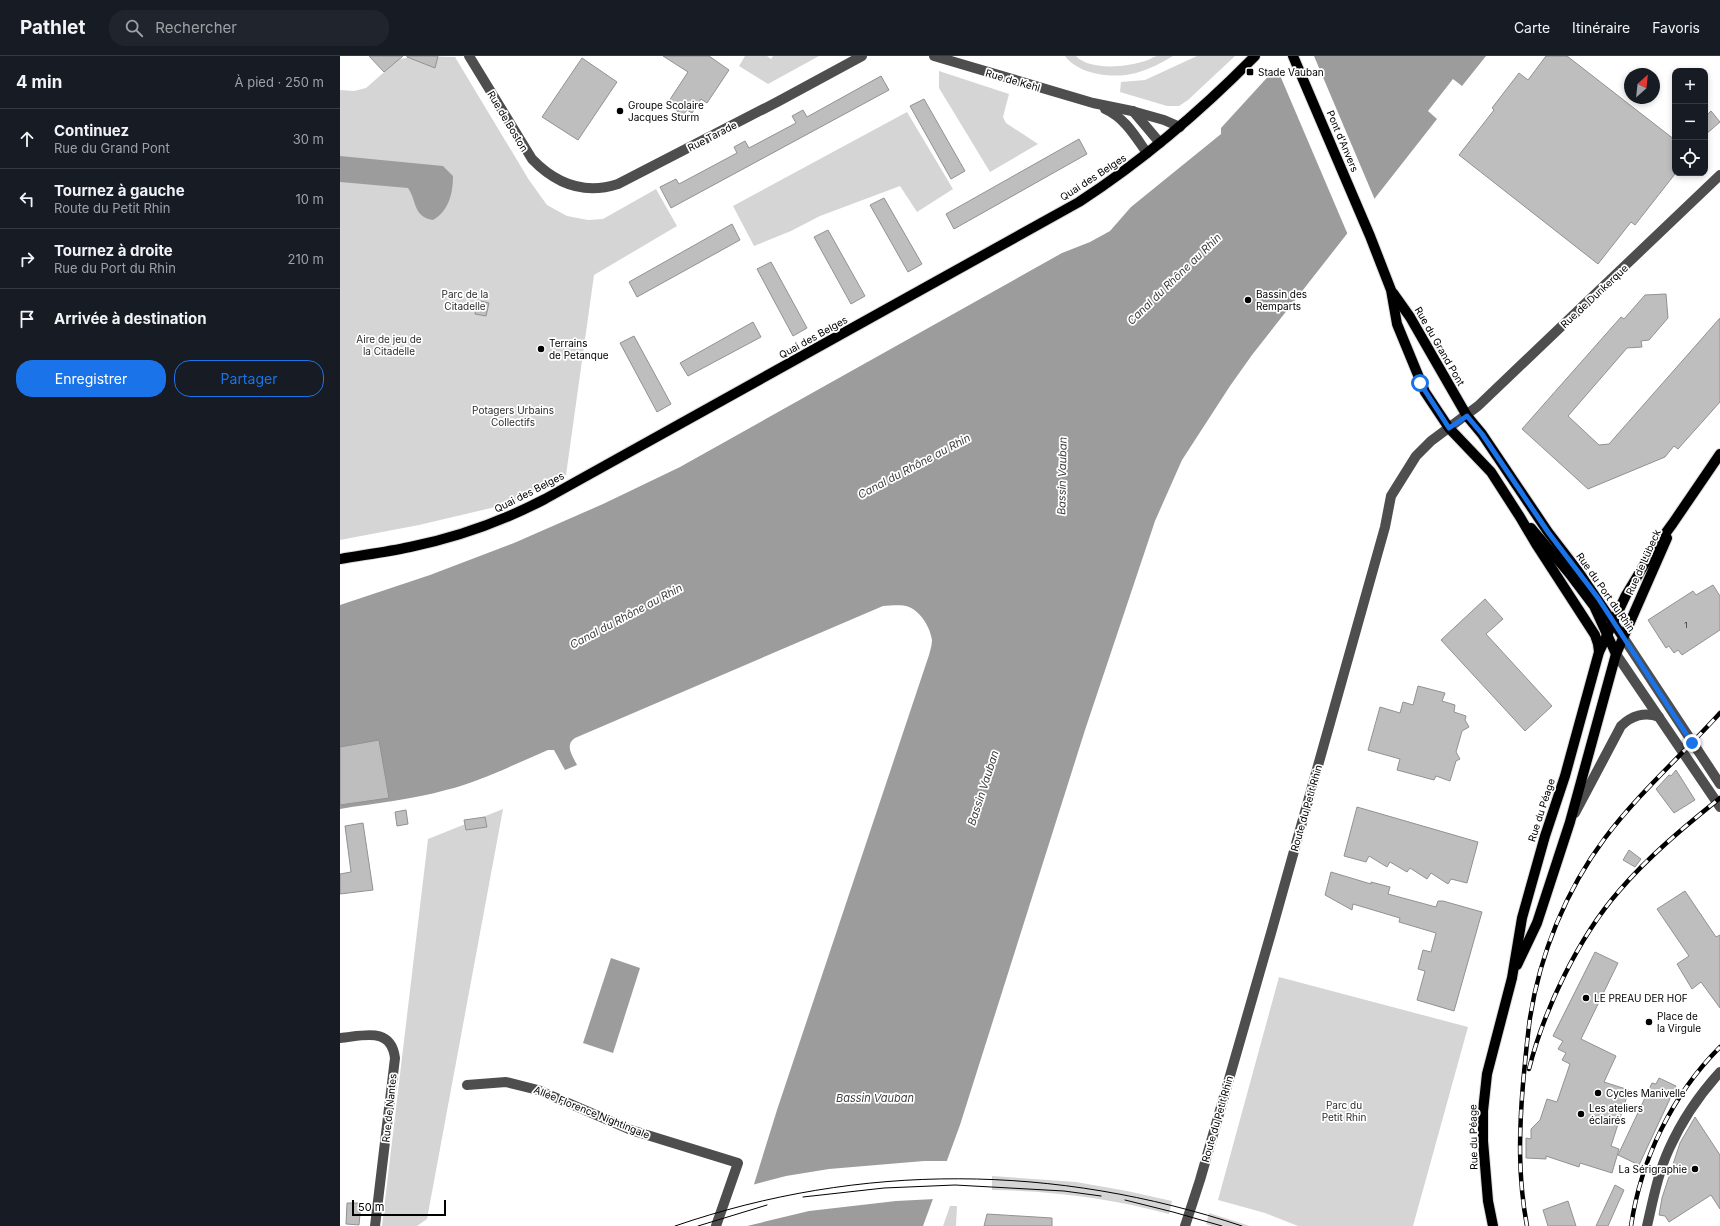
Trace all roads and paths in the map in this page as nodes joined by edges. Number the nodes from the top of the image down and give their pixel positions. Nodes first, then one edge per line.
1 (469, 56) edge
2 (862, 56) edge
3 (934, 56) edge
4 (1255, 56) edge
5 (1293, 56) edge
6 (1093, 103) junction
7 (1132, 111) junction
8 (1180, 127) junction
9 (1160, 143) junction
10 (1147, 153) junction
11 (1720, 175) edge
12 (556, 179) joint
13 (1370, 236) joint
14 (1391, 290) junction
15 (1467, 416) junction
16 (1449, 428) junction
17 (1720, 454) edge
18 (1520, 517) junction
19 (1673, 523) junction
20 (340, 559) edge
21 (1613, 622) junction
22 (1607, 635) junction
23 (1623, 637) junction
24 (1599, 652) junction
25 (1616, 654) junction
26 (1658, 717) junction
27 (1720, 784) edge
28 (1720, 807) edge
29 (1570, 822) junction
30 (1512, 978) junction
31 (340, 1038) edge
32 (1720, 1072) edge
33 (467, 1085) dead end
34 (375, 1226) edge
35 (716, 1226) edge
36 (1185, 1226) edge
37 (1493, 1226) edge
38 (1647, 1226) edge

1 - 12 street, Rue de Boston
2 - 12 street, Rue Tarade
3 - 6 street, Rue de Kehl
4 - 8 main road, Quai des Belges
5 - 13 main road, Pont d'Anvers
6 - 7 street, Rue de Kehl
6 - 10 street, Rue de Kehl
7 - 8 street, Rue de Kehl
7 - 9 street
8 - 9 main road, Quai des Belges
9 - 10 main road, Quai des Belges
10 - 20 main road, Quai des Belges
11 - 15 street, Rue de Dunkerque
13 - 14 main road, Rue du Grand Pont
14 - 15 main road, Rue du Grand Pont
14 - 16 main road, Rue du Grand Pont
15 - 16 street, Route du Petit Rhin
15 - 21 main road, Rue du Port du Rhin
16 - 18 main road, Rue du Port du Rhin
16 - 36 street, Route du Petit Rhin
17 - 19 main road, Rue de Lübeck
18 - 22 main road, Rue du Port du Rhin
18 - 24 main road, Rue du Port du Rhin
19 - 21 main road, Rue de Lübeck
19 - 23 main road, Rue de Lübeck
21 - 22 main road, Rue de Lübeck
21 - 23 main road, Rue du Port du Rhin
22 - 24 main road, Rue de Lübeck
22 - 25 main road, Rue du Port du Rhin
23 - 25 main road, Rue de Lübeck
23 - 27 street, Rue du Port du Rhin
24 - 30 main road, Rue du Péage
25 - 26 street, Rue du Port du Rhin
25 - 29 main road, Rue du Péage
26 - 28 street, Rue du Port du Rhin
26 - 29 street, Rue du Péage
29 - 30 main road, Rue du Péage
30 - 37 main road, Rue du Péage
31 - 34 street, Rue de Nantes
32 - 38 street
33 - 35 street, Allée Florence Nightingale

